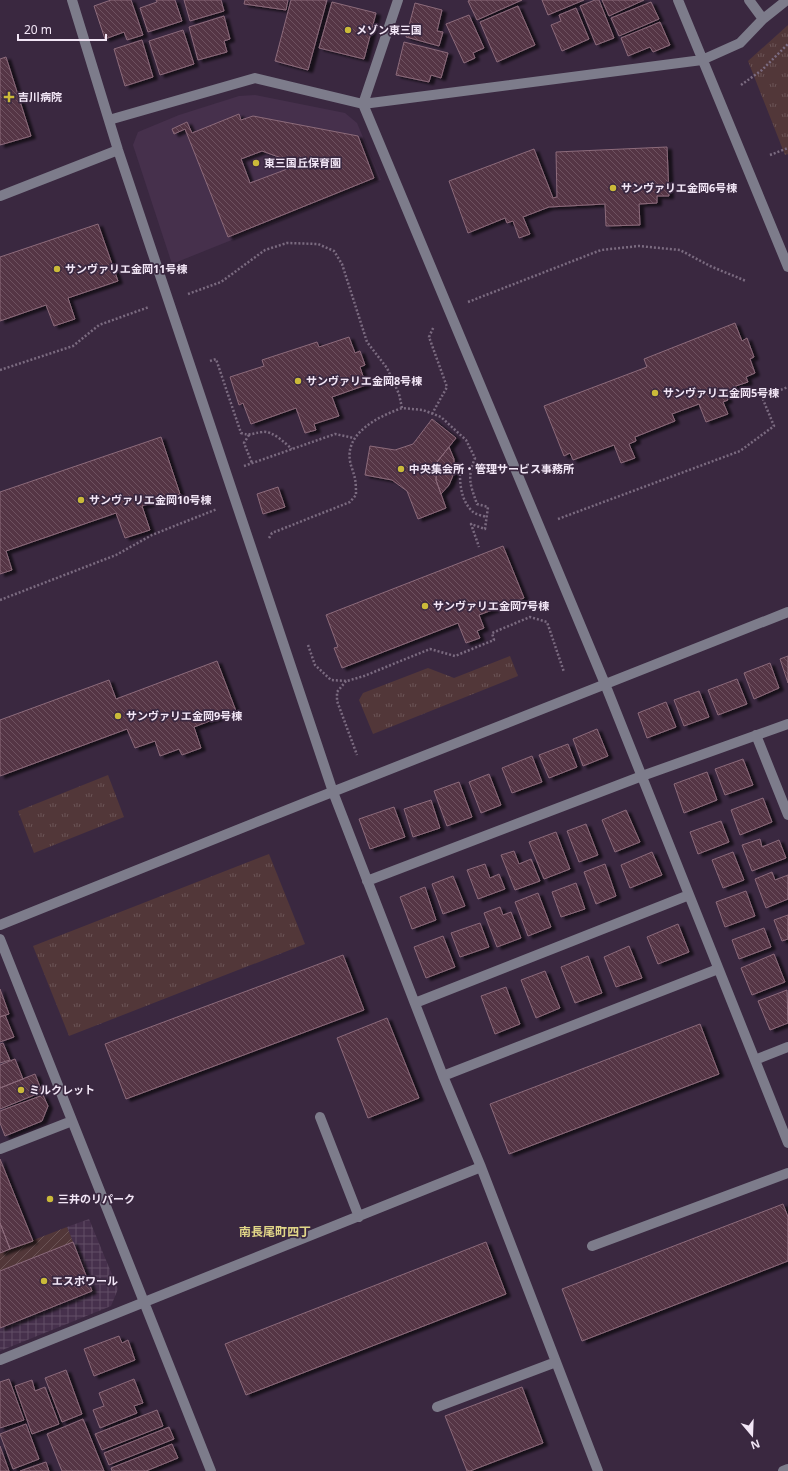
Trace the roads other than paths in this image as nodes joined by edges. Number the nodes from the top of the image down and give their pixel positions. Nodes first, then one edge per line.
1 (72, 0) edge
2 (398, 0) edge
3 (678, 0) edge
4 (750, 0) edge
5 (787, 0) edge
6 (763, 20) junction
7 (702, 60) junction
8 (363, 104) junction
9 (109, 120) junction
10 (118, 150) junction
11 (0, 196) edge
12 (788, 267) edge
13 (788, 612) edge
14 (605, 684) junction
15 (788, 724) edge
16 (756, 735) junction
17 (642, 776) junction
18 (333, 792) junction
19 (788, 815) edge
20 (368, 881) junction
21 (689, 895) junction
22 (0, 925) edge
23 (0, 939) edge
24 (718, 969) junction
25 (415, 1003) junction
26 (788, 1047) edge
27 (755, 1060) junction
28 (443, 1076) junction
29 (320, 1117) dead end
30 (72, 1121) junction
31 (788, 1143) edge
32 (0, 1149) edge
33 (481, 1167) junction
34 (788, 1173) edge
35 (359, 1217) junction
36 (592, 1246) dead end
37 (144, 1302) junction
38 (0, 1360) edge
39 (556, 1362) junction
40 (437, 1407) dead end
41 (788, 1469) edge
42 (211, 1471) edge
43 (598, 1471) edge
44 (783, 1471) edge

1 - 9 street
2 - 8 street
3 - 7 street
4 - 6 street
5 - 6 street
6 - 7 street
7 - 8 street
7 - 12 street
8 - 9 street
8 - 14 street
9 - 10 street
10 - 11 street
10 - 18 street
13 - 14 street
14 - 17 street
14 - 18 street
15 - 16 street
16 - 17 street
16 - 19 street
17 - 20 street
17 - 21 street
18 - 20 street
18 - 22 street
20 - 25 street
21 - 24 street
21 - 25 street
23 - 30 street
24 - 27 street
24 - 28 street
25 - 28 street
26 - 27 street
27 - 31 street
28 - 33 street
29 - 35 street
30 - 32 street
30 - 37 street
33 - 35 street
33 - 39 street
34 - 36 street
35 - 37 street
37 - 38 street
37 - 42 street
39 - 40 street
39 - 43 street
41 - 44 street

